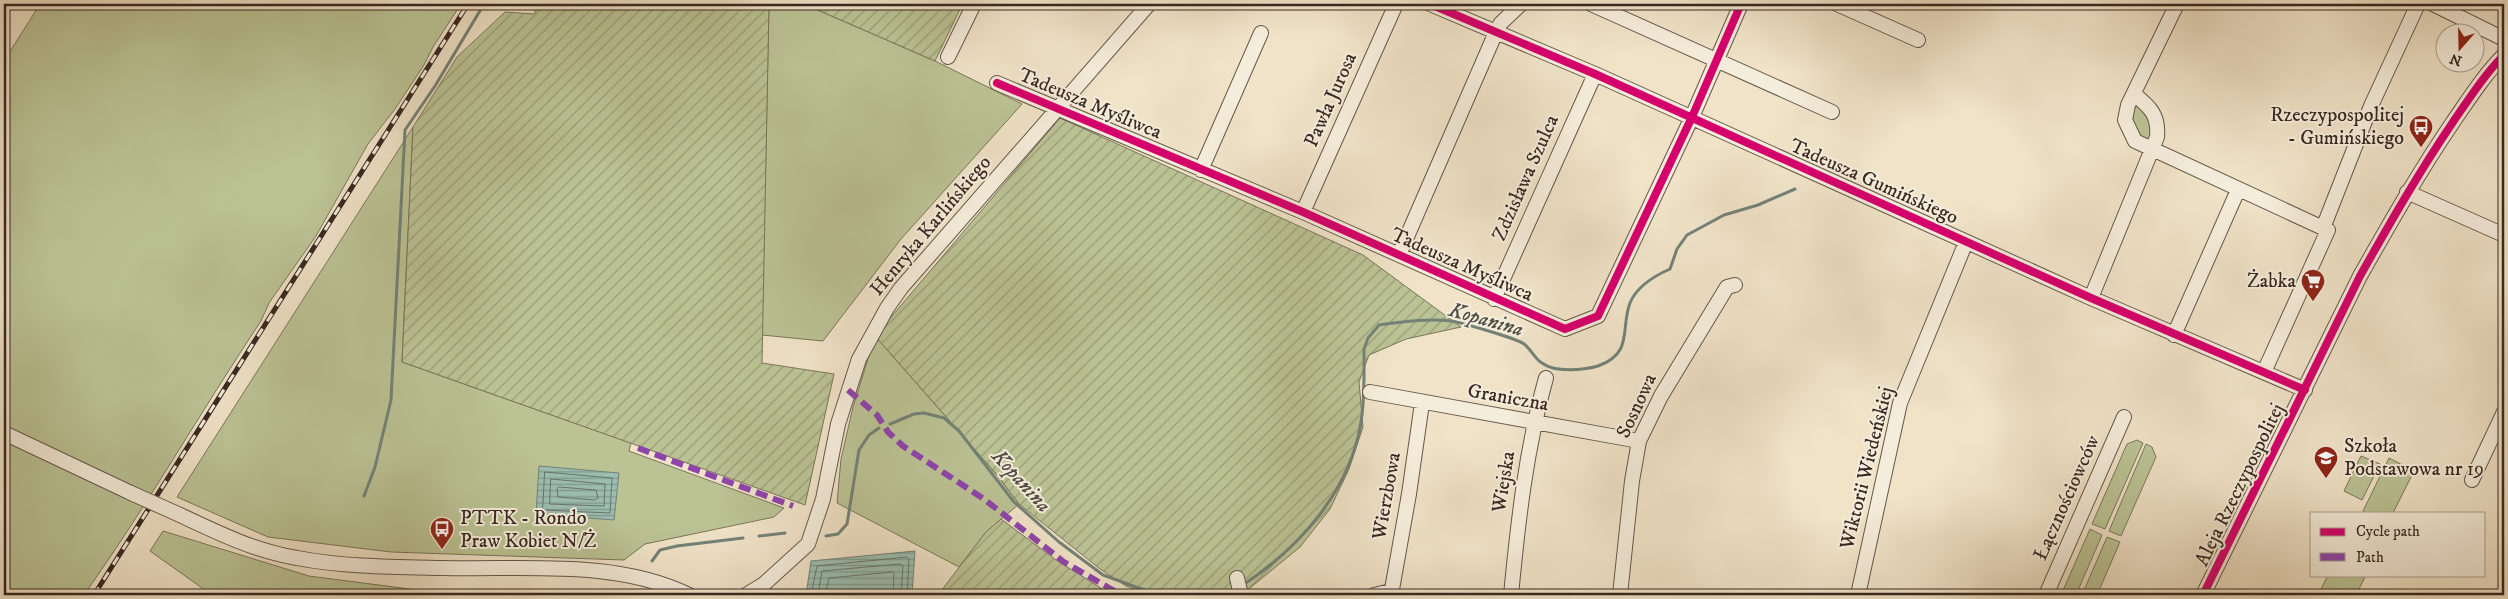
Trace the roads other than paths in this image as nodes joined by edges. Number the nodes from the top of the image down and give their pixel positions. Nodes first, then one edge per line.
1 (974, 4) edge
2 (1149, 4) edge
3 (1396, 4) edge
4 (1430, 4) edge
5 (1521, 4) edge
6 (1591, 4) edge
7 (1741, 4) edge
8 (1837, 4) edge
9 (2177, 4) edge
10 (2418, 4) edge
11 (2433, 4) edge
12 (1496, 32) junction
13 (1261, 33) dead end
14 (2504, 39) edge
15 (1918, 40) dead end
16 (2504, 55) edge
17 (948, 57) dead end
18 (1717, 60) junction
19 (1595, 74) junction
20 (997, 83) dead end
21 (2134, 94) junction
22 (1058, 107) junction
23 (1832, 112) dead end
24 (1692, 117) junction
25 (2153, 151) junction
26 (1201, 170) junction
27 (2238, 190) junction
28 (2407, 192) junction
29 (1303, 212) junction
30 (2323, 228) junction
31 (2504, 235) edge
32 (1966, 242) junction
33 (1399, 255) junction
34 (1736, 285) dead end
35 (2091, 298) junction
36 (1494, 299) junction
37 (2174, 335) junction
38 (2264, 372) junction
39 (1546, 378) dead end
40 (2305, 390) junction
41 (1370, 392) dead end
42 (1422, 403) junction
43 (2504, 412) edge
44 (2124, 417) dead end
45 (1533, 422) junction
46 (4, 433) edge
47 (1639, 441) junction
48 (2472, 480) dead end
49 (1237, 578) dead end
50 (652, 583) junction
51 (762, 589) edge
52 (1391, 593) edge
53 (673, 595) edge
54 (689, 595) edge
55 (746, 595) edge
56 (1240, 595) edge
57 (1374, 595) edge
58 (1511, 595) edge
59 (1620, 595) edge
60 (1858, 595) edge
61 (2046, 595) edge
62 (2203, 595) edge

1 - 17 street
2 - 22 street, Henryka Karlińskiego
3 - 29 street, Pawła Jurosa
4 - 12 street, Tadeusza Gumińskiego
5 - 12 street
6 - 18 street
7 - 18 street, Tadeusza Myśliwca
8 - 15 street
9 - 21 street
10 - 30 street
11 - 14 street
12 - 19 street, Tadeusza Gumińskiego
12 - 33 street
13 - 26 street
16 - 28 street, Aleja Rzeczypospolitej
18 - 23 street
18 - 24 street, Tadeusza Myśliwca
19 - 24 street, Tadeusza Gumińskiego
19 - 36 street, Zdzisława Szulca
20 - 22 street, Tadeusza Myśliwca
21 - 25 street
21 - 25 street
22 - 26 street, Tadeusza Myśliwca
22 - 51 street, Henryka Karlińskiego
24 - 32 street, Tadeusza Gumińskiego
24 - 36 street, Tadeusza Myśliwca
25 - 27 street
25 - 35 street
26 - 29 street, Tadeusza Myśliwca
27 - 30 street
27 - 37 street
28 - 31 street
28 - 40 street, Aleja Rzeczypospolitej
29 - 33 street, Tadeusza Myśliwca
30 - 38 street
32 - 35 street, Tadeusza Gumińskiego
32 - 60 street, Wiktorii Wiedeńskiej
33 - 36 street, Tadeusza Myśliwca
34 - 47 street, Sosnowa
35 - 37 street, Tadeusza Gumińskiego
37 - 38 street, Tadeusza Gumińskiego
38 - 40 street, Tadeusza Gumińskiego
39 - 45 street, Wiejska
40 - 62 street, Aleja Rzeczypospolitej
41 - 42 street, Graniczna
42 - 45 street, Graniczna
42 - 52 street, Wierzbowa
43 - 48 street
44 - 61 street, Łącznościowców
45 - 47 street, Graniczna
45 - 58 street, Wiejska
46 - 50 street, bridge
47 - 59 street, Sosnowa
49 - 56 street
50 - 53 street
50 - 54 street
51 - 55 street, Henryka Karlińskiego
52 - 57 street

